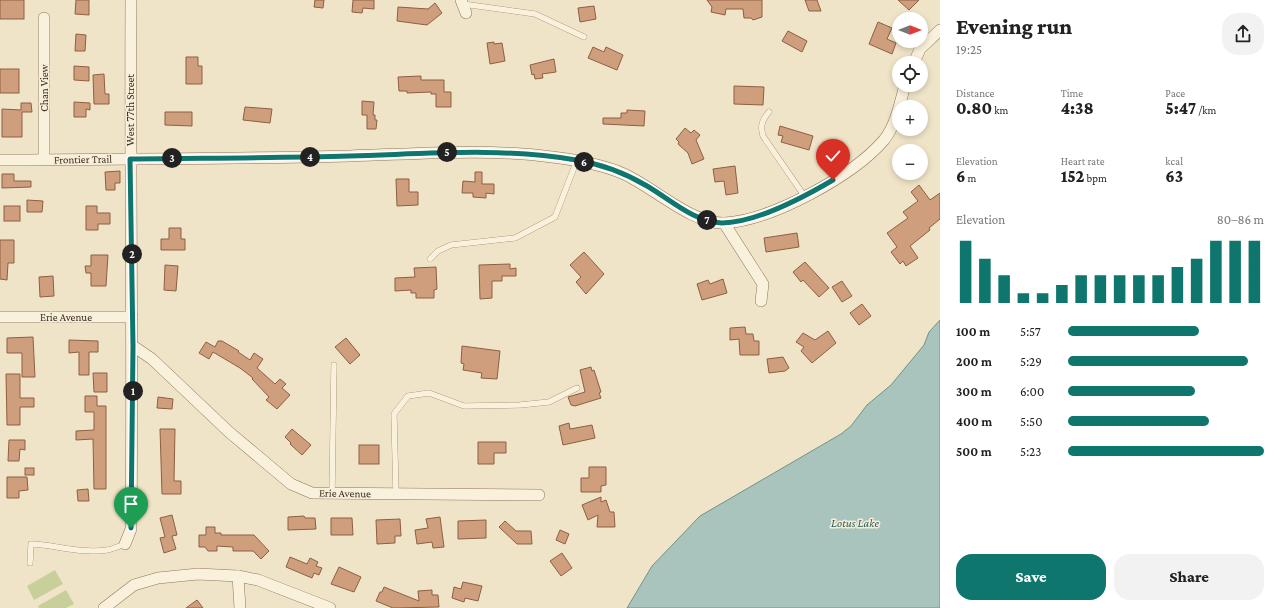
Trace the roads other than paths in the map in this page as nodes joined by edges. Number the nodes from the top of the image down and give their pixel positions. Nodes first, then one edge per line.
1 (131, 0) edge
2 (464, 5) edge
3 (44, 18) dead end
4 (940, 30) edge
5 (584, 37) dead end
6 (917, 56) edge
7 (903, 92) edge
8 (769, 112) dead end
9 (44, 159) junction
10 (130, 159) junction
11 (0, 160) edge
12 (577, 160) junction
13 (805, 197) junction
14 (724, 223) junction
15 (430, 259) dead end
16 (761, 301) dead end
17 (0, 317) edge
18 (132, 317) junction
19 (133, 346) junction
20 (334, 365) dead end
21 (577, 388) dead end
22 (332, 494) junction
23 (396, 494) junction
24 (539, 495) dead end
25 (125, 544) joint
26 (30, 563) dead end
27 (238, 576) junction
28 (109, 607) edge
29 (240, 608) edge
30 (330, 608) edge

1 - 10 street, West 77th Street
2 - 5 lane
3 - 9 street, Chan View
4 - 6 street
7 - 13 street, Frontier Trail
8 - 13 lane
9 - 10 street, Frontier Trail
9 - 11 street, Frontier Trail
10 - 12 street, Frontier Trail
10 - 18 street, West 77th Street
12 - 14 street, Frontier Trail
12 - 15 lane
13 - 14 street, Frontier Trail
14 - 16 street
17 - 18 street, Erie Avenue
18 - 19 street, West 77th Street
19 - 22 street, Erie Avenue
19 - 25 street
20 - 22 lane
21 - 23 lane
22 - 23 street, Erie Avenue
23 - 24 street, Erie Avenue
25 - 26 lane
27 - 28 street
27 - 29 street
27 - 30 street

